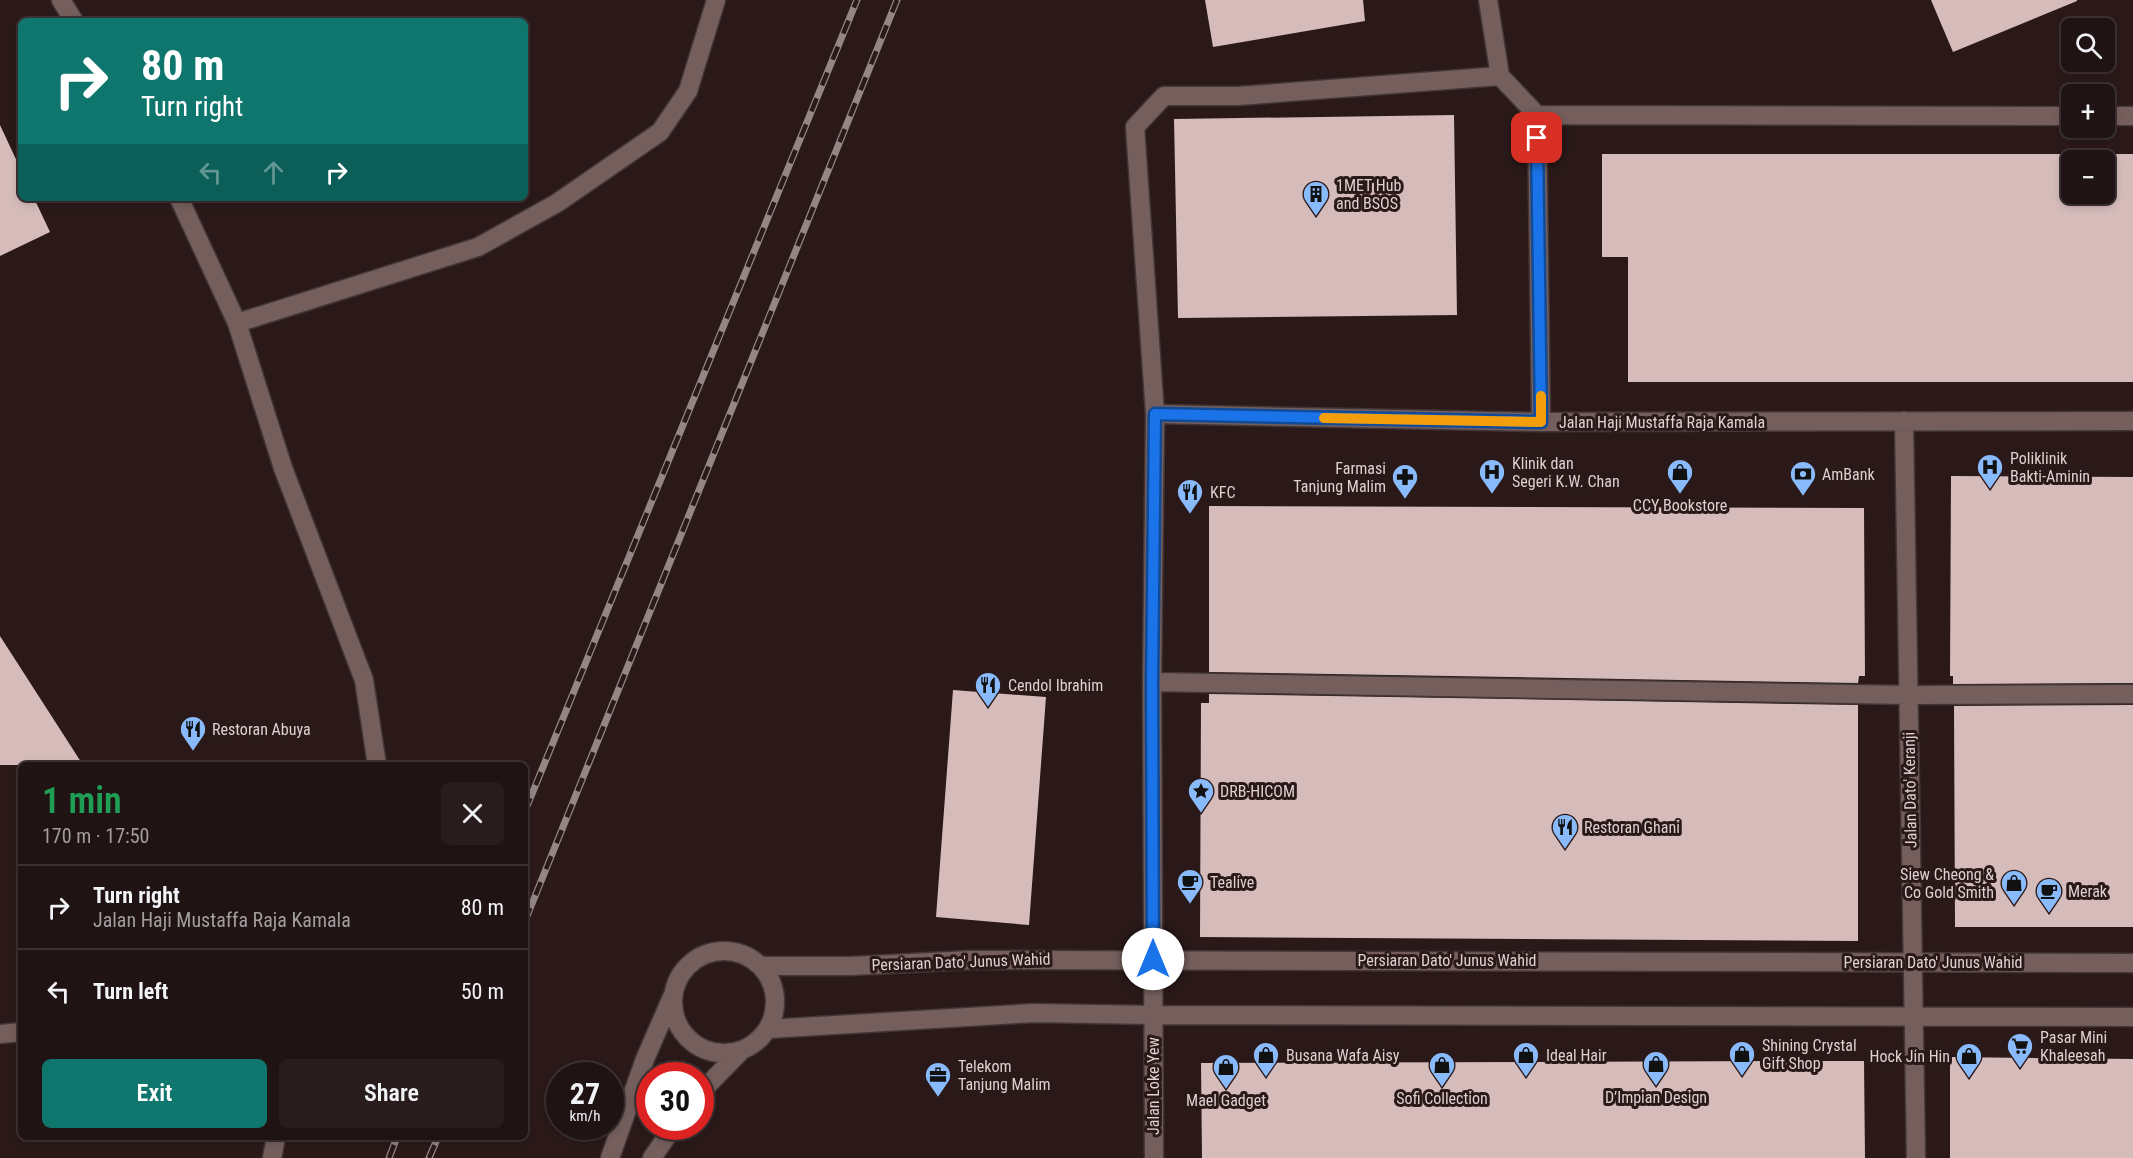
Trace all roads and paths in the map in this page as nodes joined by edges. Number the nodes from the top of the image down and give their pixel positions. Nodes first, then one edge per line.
1 (61, 0) edge
2 (716, 0) edge
3 (1488, 0) edge
4 (72, 18) edge
5 (1500, 76) junction
6 (1537, 115) junction
7 (2061, 116) edge
8 (2115, 116) edge
9 (2133, 116) edge
10 (180, 201) edge
11 (237, 323) junction
12 (1155, 414) junction
13 (1904, 421) junction
14 (2133, 421) edge
15 (1541, 422) junction
16 (1152, 682) junction
17 (1908, 694) junction
18 (2133, 694) edge
19 (377, 762) edge
20 (1153, 959) junction
21 (1913, 962) junction
22 (2133, 963) edge
23 (762, 966) junction
24 (673, 994) junction
25 (1152, 1015) junction
26 (1913, 1017) junction
27 (2133, 1017) edge
28 (768, 1029) junction
29 (18, 1032) edge
30 (0, 1034) edge
31 (741, 1051) junction
32 (714, 1079) edge
33 (275, 1140) edge
34 (664, 1140) edge
35 (272, 1158) edge
36 (610, 1158) edge
37 (652, 1158) edge
38 (1154, 1158) edge
39 (1916, 1158) edge

1 - 4 street
2 - 11 street
3 - 5 street
5 - 6 street
5 - 12 street, Jalan Loke Yew
6 - 7 street
6 - 15 street
8 - 9 street
10 - 11 street
11 - 19 street
12 - 15 street, Jalan Haji Mustaffa Raja Kamala
12 - 16 street, Jalan Loke Yew
13 - 14 street, Jalan Haji Mustaffa Raja Kamala
13 - 15 street, Jalan Haji Mustaffa Raja Kamala
13 - 17 street, Jalan Dato' Keranji
16 - 17 street
16 - 20 street, Jalan Loke Yew
17 - 18 street
17 - 21 street, Jalan Dato' Keranji
20 - 21 street, Persiaran Dato' Junus Wahid
20 - 23 street, Persiaran Dato' Junus Wahid
20 - 25 street, Jalan Loke Yew
21 - 22 street, Persiaran Dato' Junus Wahid
21 - 26 street, Jalan Dato' Keranji
23 - 24 street
23 - 28 street
24 - 31 street
24 - 36 street
25 - 26 street
25 - 28 street
25 - 38 street, Jalan Loke Yew
26 - 27 street
26 - 39 street, Jalan Dato' Keranji
28 - 31 street
29 - 30 street
31 - 32 street
33 - 35 street
34 - 37 street

